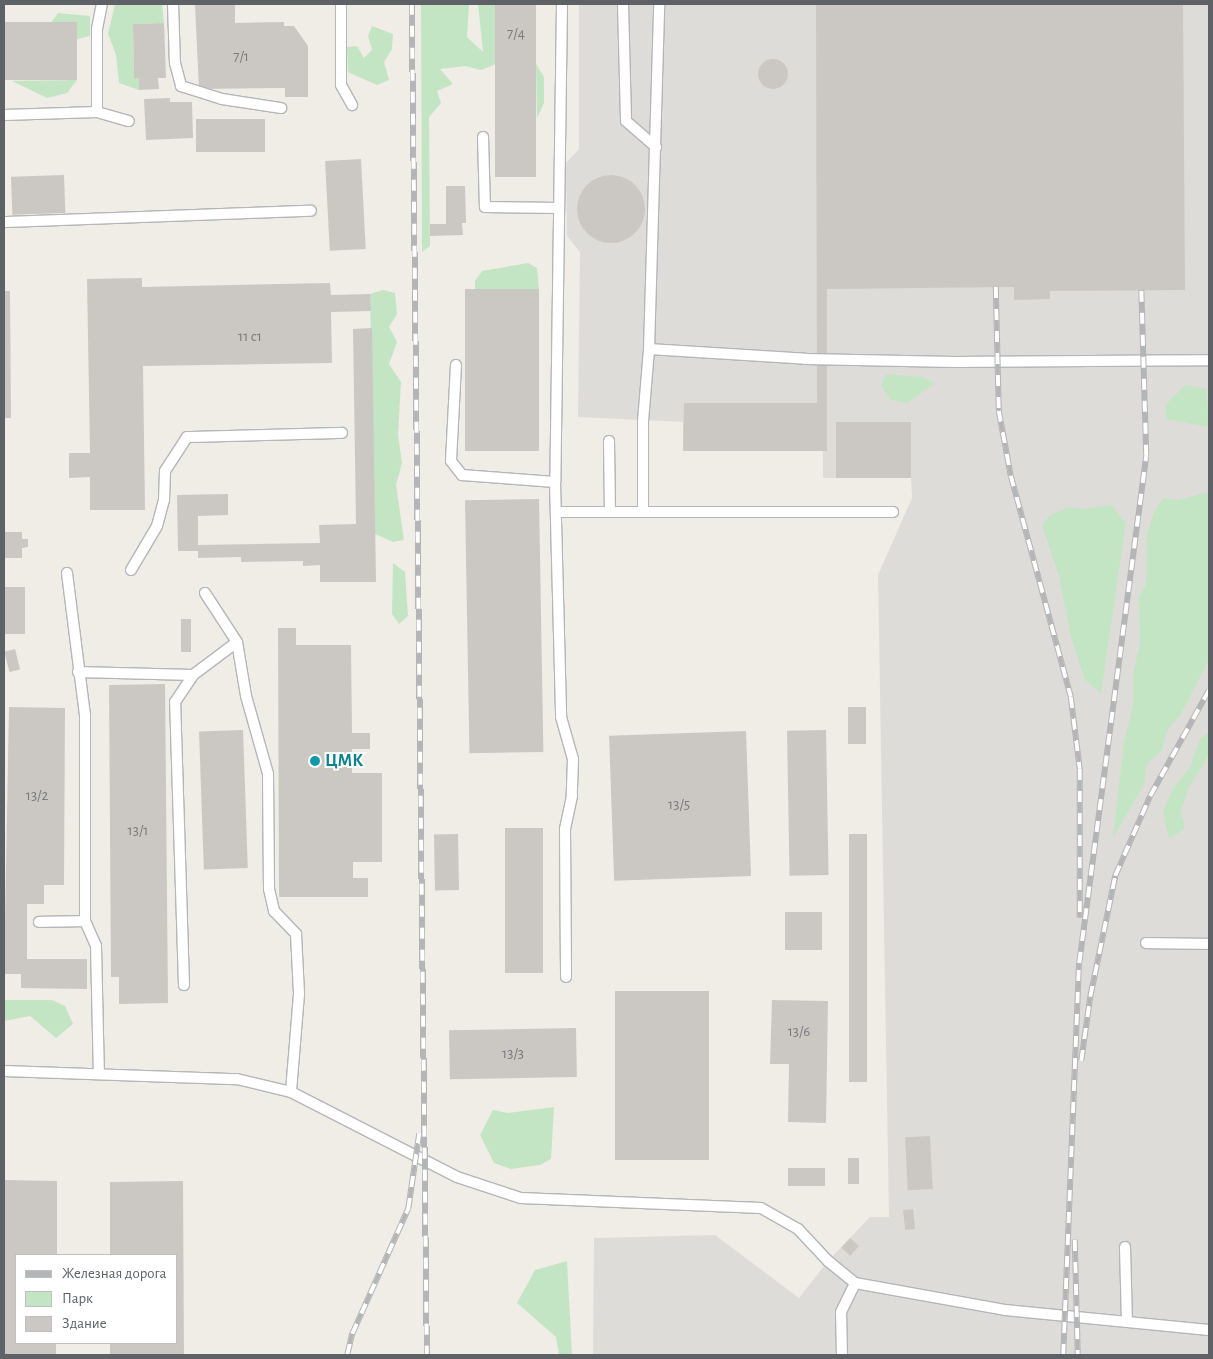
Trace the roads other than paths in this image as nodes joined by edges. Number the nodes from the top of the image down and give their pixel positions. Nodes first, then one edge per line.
1 (102, 4) edge
2 (173, 4) edge
3 (341, 4) edge
4 (562, 4) edge
5 (623, 4) edge
6 (659, 4) edge
7 (352, 105) dead end
8 (281, 108) dead end
9 (97, 112) junction
10 (4, 115) edge
11 (129, 121) dead end
12 (482, 137) dead end
13 (656, 147) junction
14 (559, 208) junction
15 (311, 211) dead end
16 (5, 222) dead end
17 (649, 349) junction
18 (1209, 360) edge
19 (456, 365) dead end
20 (342, 433) dead end
21 (609, 441) dead end
22 (555, 482) junction
23 (557, 512) junction
24 (610, 512) junction
25 (643, 512) junction
26 (893, 512) dead end
27 (132, 570) dead end
28 (67, 572) dead end
29 (205, 593) dead end
30 (237, 642) junction
31 (78, 672) junction
32 (193, 675) junction
33 (85, 921) junction
34 (39, 922) dead end
35 (1146, 943) dead end
36 (1209, 944) edge
37 (566, 977) dead end
38 (184, 985) dead end
39 (4, 1071) edge
40 (99, 1074) junction
41 (291, 1092) junction
42 (1125, 1247) dead end
43 (855, 1284) junction
44 (1127, 1322) junction
45 (1209, 1330) edge
46 (842, 1355) edge

1 - 9 lane
2 - 8 lane
3 - 7 lane
4 - 14 lane
5 - 13 lane
6 - 13 lane
9 - 10 lane
9 - 11 lane
12 - 14 lane
13 - 17 lane
14 - 22 lane
15 - 16 lane
17 - 18 lane
17 - 25 lane
19 - 22 lane
20 - 27 lane
21 - 24 lane
22 - 23 lane
23 - 24 lane
23 - 37 lane
24 - 25 lane
25 - 26 lane
28 - 31 lane
29 - 30 lane
30 - 32 lane
30 - 41 lane
31 - 32 lane
31 - 33 lane
32 - 38 lane
33 - 34 lane
33 - 40 lane
35 - 36 lane
39 - 40 lane
40 - 41 lane
41 - 43 lane
42 - 44 lane
43 - 44 lane
43 - 46 lane
44 - 45 lane

